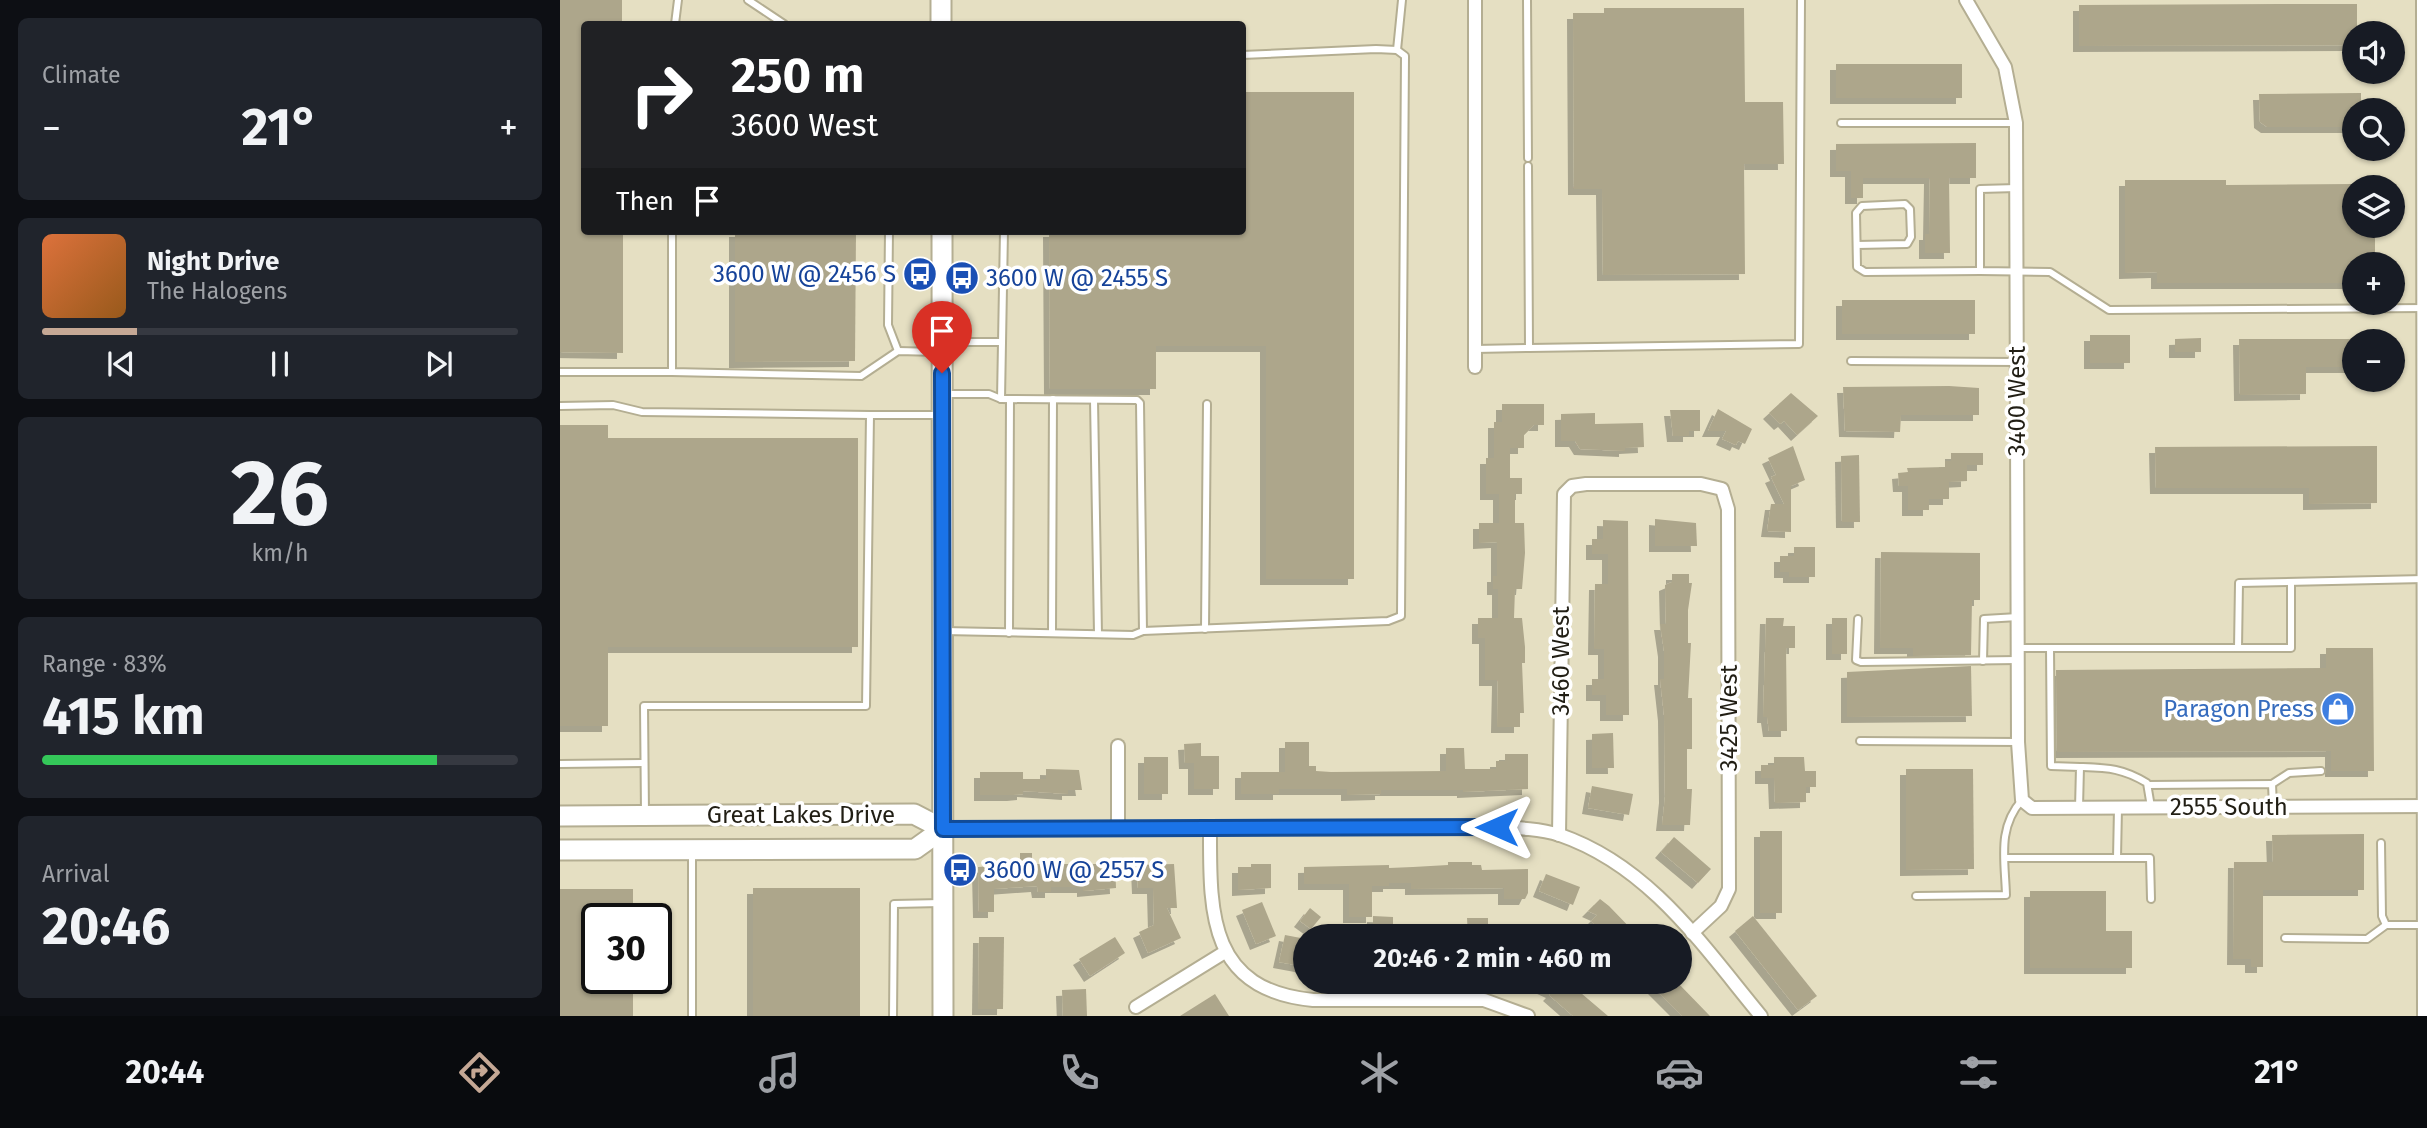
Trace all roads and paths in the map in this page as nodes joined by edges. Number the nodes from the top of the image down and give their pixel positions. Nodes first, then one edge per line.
1 (678, 0) edge
2 (748, 0) edge
3 (941, 0) edge
4 (1402, 0) edge
5 (1475, 0) edge
6 (1527, 0) edge
7 (1801, 0) edge
8 (1966, 0) edge
9 (2423, 0) edge
10 (675, 21) edge
11 (780, 21) edge
12 (941, 21) edge
13 (2425, 41) edge
14 (1398, 50) junction
15 (1246, 55) edge
16 (1841, 123) dead end
17 (2016, 123) junction
18 (2425, 144) edge
19 (2017, 188) junction
20 (672, 235) edge
21 (889, 235) edge
22 (942, 235) edge
23 (1003, 235) edge
24 (1857, 244) junction
25 (1980, 271) junction
26 (2017, 271) junction
27 (2425, 308) edge
28 (1002, 342) junction
29 (942, 347) junction
30 (1529, 348) junction
31 (1475, 349) junction
32 (898, 351) junction
33 (1851, 360) dead end
34 (2017, 362) junction
35 (1475, 367) dead end
36 (560, 372) edge
37 (673, 372) junction
38 (942, 394) junction
39 (1001, 399) junction
40 (1010, 399) junction
41 (1053, 399) junction
42 (1094, 400) junction
43 (1207, 404) dead end
44 (560, 406) edge
45 (870, 415) junction
46 (942, 415) junction
47 (2425, 482) edge
48 (1722, 489) joint
49 (2425, 503) edge
50 (2424, 579) junction
51 (2291, 582) junction
52 (2018, 617) junction
53 (1858, 619) dead end
54 (2425, 627) edge
55 (1205, 629) junction
56 (942, 631) junction
57 (1143, 631) junction
58 (1009, 633) junction
59 (1052, 633) junction
60 (1098, 634) junction
61 (2050, 649) junction
62 (2238, 649) junction
63 (2018, 654) junction
64 (1983, 661) junction
65 (2426, 723) edge
66 (1860, 741) dead end
67 (2018, 742) junction
68 (1118, 746) dead end
69 (643, 763) junction
70 (560, 764) edge
71 (2080, 767) junction
72 (2321, 771) dead end
73 (2272, 784) junction
74 (2148, 785) junction
75 (2027, 804) junction
76 (2426, 806) edge
77 (2273, 807) junction
78 (2079, 808) junction
79 (2118, 808) junction
80 (2151, 808) junction
81 (560, 816) edge
82 (645, 816) junction
83 (1118, 828) junction
84 (1210, 828) junction
85 (943, 829) junction
86 (1559, 835) junction
87 (2381, 844) dead end
88 (560, 850) edge
89 (692, 850) junction
90 (2426, 852) edge
91 (2005, 858) junction
92 (2117, 858) junction
93 (1916, 896) dead end
94 (2151, 899) dead end
95 (943, 903) junction
96 (1684, 924) edge
97 (2386, 925) junction
98 (2424, 925) junction
99 (1692, 933) joint
100 (2285, 938) dead end
101 (1225, 952) junction
102 (2426, 970) edge
103 (1136, 1007) dead end
104 (692, 1016) edge
105 (893, 1016) edge
106 (943, 1016) edge
107 (1528, 1016) edge
108 (1761, 1016) edge
109 (2424, 1016) edge

1 - 10 lane
2 - 11 lane
3 - 12 street
4 - 14 lane
5 - 31 street
6 - 30 lane
7 - 30 lane
8 - 17 street, 3400 West
9 - 13 street
13 - 18 street
14 - 15 lane
14 - 55 lane
16 - 17 lane
17 - 19 street, 3400 West
18 - 27 street
19 - 25 lane
19 - 26 street, 3400 West
20 - 37 lane
21 - 32 lane
22 - 29 street
23 - 28 lane
24 - 24 lane
24 - 25 lane
25 - 26 lane
26 - 27 lane
26 - 34 street, 3400 West
27 - 47 street
28 - 29 lane
28 - 39 lane
29 - 32 lane
29 - 38 street
30 - 31 lane
31 - 35 street
32 - 37 lane
33 - 34 lane
34 - 52 street, 3400 West
36 - 37 lane
38 - 39 lane
38 - 46 street
39 - 40 lane
40 - 41 lane
40 - 58 lane
41 - 42 lane
41 - 59 lane
42 - 57 lane
42 - 60 lane
43 - 55 lane
44 - 45 lane
45 - 46 lane
45 - 69 lane
46 - 56 street
47 - 49 street
48 - 86 street, 3460 West
48 - 99 street, 3425 West
49 - 50 street
50 - 51 lane
50 - 54 street
51 - 62 lane
51 - 62 lane
52 - 63 street, 3400 West
52 - 64 lane
53 - 64 lane
54 - 65 street
55 - 57 lane
56 - 58 lane
56 - 85 street
57 - 60 lane
58 - 59 lane
59 - 60 lane
61 - 62 lane
61 - 63 lane
61 - 71 lane
63 - 64 lane
63 - 67 street, 3400 West
65 - 76 street
66 - 67 lane
67 - 75 street, 3400 West
68 - 83 street
69 - 70 lane
69 - 82 lane
71 - 74 lane
71 - 78 lane
72 - 73 lane
73 - 74 lane
73 - 77 lane
74 - 80 lane
75 - 78 street, 2555 South
75 - 91 lane
76 - 77 street, 2555 South
76 - 90 street
77 - 80 street, 2555 South
78 - 79 street, 2555 South
79 - 80 street, 2555 South
79 - 92 lane
81 - 82 street, Great Lakes Drive
82 - 85 street, Great Lakes Drive
83 - 84 street
83 - 85 street
84 - 86 street
84 - 101 street
85 - 89 street, Great Lakes Drive
85 - 95 street
86 - 96 street
87 - 97 lane
88 - 89 street, Great Lakes Drive
89 - 104 lane
90 - 98 street
91 - 92 lane
91 - 93 lane
92 - 94 lane
95 - 105 lane
95 - 106 street
97 - 98 lane
97 - 100 lane
98 - 102 street
99 - 108 street
101 - 103 street
101 - 107 street
102 - 109 street

